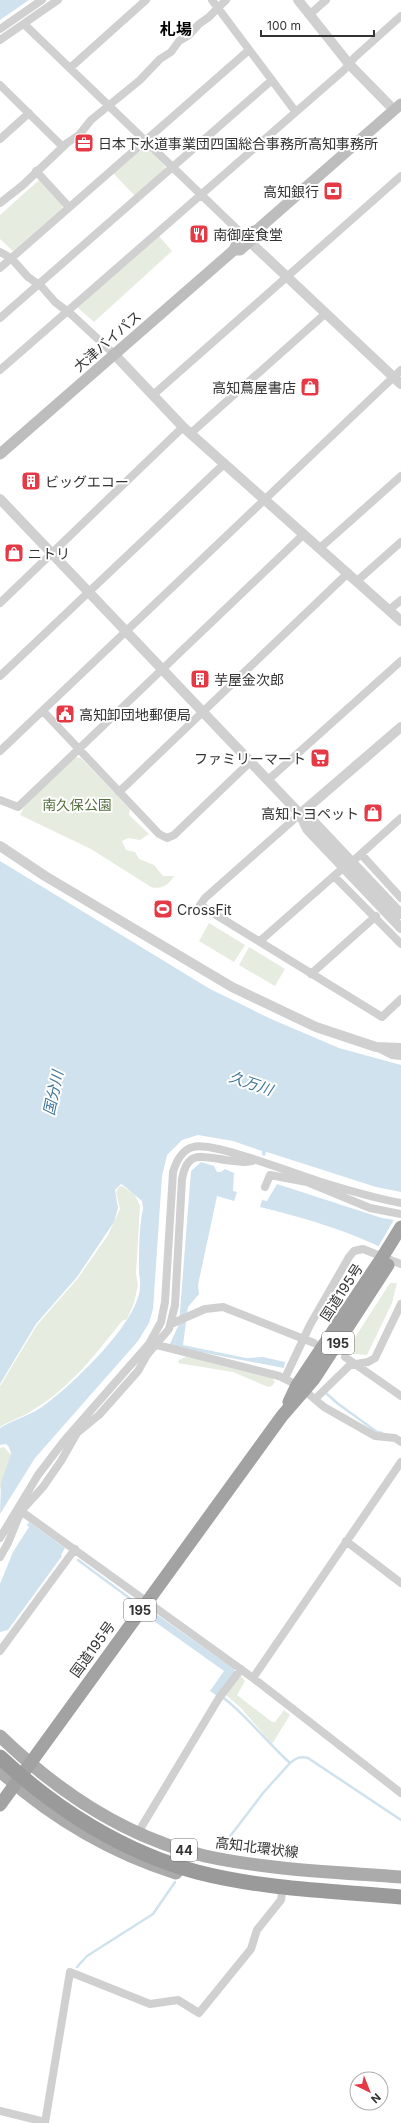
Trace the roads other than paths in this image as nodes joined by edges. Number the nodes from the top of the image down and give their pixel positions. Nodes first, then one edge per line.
1 (42, 0) edge
2 (58, 0) edge
3 (146, 0) edge
4 (212, 0) edge
5 (226, 0) edge
6 (298, 0) edge
7 (326, 0) edge
8 (218, 8) junction
9 (309, 15) junction
10 (401, 16) edge
11 (24, 24) junction
12 (0, 29) edge
13 (0, 40) edge
14 (249, 50) junction
15 (349, 64) junction
16 (70, 68) junction
17 (272, 80) junction
18 (0, 85) edge
19 (3, 94) edge
20 (110, 106) junction
21 (399, 110) edge
22 (295, 111) junction
23 (29, 113) junction
24 (0, 139) edge
25 (146, 140) junction
26 (63, 147) junction
27 (173, 167) junction
28 (36, 171) junction
29 (401, 176) edge
30 (200, 194) junction
31 (0, 203) edge
32 (69, 208) junction
33 (247, 239) junction
34 (0, 252) edge
35 (11, 258) junction
36 (0, 268) edge
37 (288, 276) junction
38 (39, 285) junction
39 (67, 311) junction
40 (326, 313) junction
41 (0, 318) edge
42 (114, 354) junction
43 (0, 370) edge
44 (398, 377) edge
45 (153, 395) junction
46 (187, 430) junction
47 (0, 454) edge
48 (225, 463) junction
49 (401, 476) edge
50 (265, 498) junction
51 (0, 499) edge
52 (304, 534) junction
53 (401, 542) edge
54 (320, 548) junction
55 (52, 553) junction
56 (348, 573) junction
57 (357, 582) junction
58 (88, 592) junction
59 (401, 600) edge
60 (0, 603) edge
61 (390, 610) junction
62 (401, 621) edge
63 (126, 631) junction
64 (401, 661) edge
65 (162, 670) junction
66 (0, 676) edge
67 (42, 711) junction
68 (202, 712) junction
69 (401, 727) edge
70 (79, 750) junction
71 (0, 751) edge
72 (250, 762) junction
73 (268, 780) junction
74 (119, 792) junction
75 (0, 800) edge
76 (300, 814) junction
77 (400, 820) edge
78 (0, 846) edge
79 (361, 854) junction
80 (352, 861) junction
81 (343, 868) junction
82 (334, 876) junction
83 (401, 898) edge
84 (401, 914) edge
85 (376, 916) junction
86 (401, 928) edge
87 (260, 941) junction
88 (401, 944) edge
89 (311, 974) junction
90 (399, 1003) edge
91 (376, 1047) junction
92 (401, 1048) edge
93 (401, 1056) edge
94 (256, 1161) junction
95 (321, 1184) junction
96 (265, 1187) dead end
97 (401, 1203) edge
98 (401, 1214) edge
99 (401, 1227) edge
100 (401, 1244) edge
101 (390, 1263) edge
102 (401, 1304) edge
103 (174, 1323) junction
104 (304, 1340) junction
105 (314, 1343) dead end
106 (157, 1345) junction
107 (147, 1351) junction
108 (345, 1357) dead end
109 (355, 1363) junction
110 (285, 1378) junction
111 (301, 1388) junction
112 (401, 1396) edge
113 (315, 1399) junction
114 (401, 1442) edge
115 (401, 1462) edge
116 (19, 1510) junction
117 (0, 1538) edge
118 (346, 1541) junction
119 (74, 1549) junction
120 (0, 1557) edge
121 (401, 1583) edge
122 (146, 1602) junction
123 (0, 1651) edge
124 (240, 1669) junction
125 (253, 1678) junction
126 (0, 1736) edge
127 (0, 1756) edge
128 (30, 1763) junction
129 (0, 1771) edge
130 (15, 1784) junction
131 (401, 1793) edge
132 (0, 1805) edge
133 (139, 1833) junction
134 (401, 1878) edge
135 (282, 1892) junction
136 (401, 1897) edge
137 (401, 1904) edge
138 (0, 2111) edge
139 (45, 2122) edge

1 - 12 street
2 - 11 street
3 - 16 street
4 - 8 street
5 - 8 street
6 - 9 street
7 - 9 street
8 - 14 street
8 - 20 street
9 - 15 street
10 - 15 street
11 - 13 street
11 - 16 street
14 - 17 street
14 - 25 street
15 - 21 street
15 - 22 street
16 - 20 street
17 - 22 street
17 - 27 street
18 - 19 street
19 - 23 street
20 - 25 street
20 - 26 street
21 - 33 main road
22 - 30 street
23 - 24 street
23 - 26 street
25 - 27 street
25 - 32 street
26 - 28 street
27 - 30 street
27 - 38 street
28 - 31 street
28 - 32 street
29 - 37 street
30 - 33 street
30 - 39 street
32 - 35 street
33 - 37 street
33 - 42 main road, 大津バイパス
34 - 35 street
35 - 36 street
35 - 38 street
37 - 40 street
37 - 45 street
38 - 39 street
38 - 41 street
39 - 42 street
39 - 43 street
40 - 44 street
40 - 46 street
42 - 45 street
42 - 47 main road, 大津バイパス
44 - 50 street
45 - 46 street
46 - 48 street
46 - 55 street
48 - 50 street
48 - 58 street
49 - 54 street
50 - 52 street
50 - 63 street
51 - 55 street
52 - 54 street
52 - 65 street
53 - 57 street
54 - 56 street
55 - 58 street
55 - 60 street
56 - 57 street
56 - 68 street
57 - 61 street
58 - 63 street
58 - 66 street
59 - 61 street
61 - 62 street
63 - 65 street
63 - 67 street
64 - 73 street
65 - 68 street
65 - 70 street
67 - 70 street
67 - 71 street
68 - 72 street
68 - 74 street
69 - 76 street
70 - 74 street
70 - 75 street
72 - 73 street
72 - 74 street
73 - 76 street
76 - 80 street
76 - 81 street
76 - 87 street
77 - 79 street
78 - 91 street
79 - 80 street
79 - 83 street
80 - 84 street
81 - 82 street
81 - 86 street
82 - 85 street
82 - 87 street
85 - 88 street
85 - 89 street
87 - 89 street
89 - 90 street
91 - 92 street
91 - 93 street
94 - 95 street
94 - 103 street
94 - 107 street
95 - 96 street
95 - 97 street
95 - 98 street
99 - 101 highway, 国道195号 / 195, bridge
100 - 101 highway, 国道195号 / 195
101 - 104 street
101 - 111 highway, 国道195号 / 195
102 - 109 street
103 - 104 street
103 - 106 street
104 - 105 street
104 - 110 street
106 - 107 street
106 - 110 street
107 - 116 street
108 - 109 street
109 - 112 street
109 - 113 street
110 - 111 street
111 - 113 street
111 - 122 highway, 国道195号 / 195
113 - 114 street
115 - 118 street
116 - 117 street
116 - 119 street
116 - 120 street
118 - 121 street
118 - 125 street
119 - 122 street
119 - 123 street
122 - 124 street
122 - 128 highway, 国道195号 / 195
124 - 125 street
124 - 133 street
125 - 131 street
126 - 128 main road, 高知北環状線 / 44
127 - 136 highway, bridge
128 - 130 highway, 国道195号 / 195
128 - 133 main road, 高知北環状線 / 44
129 - 130 main road, 44
130 - 132 highway, 国道195号 / 195
130 - 135 main road, 44
133 - 134 main road, 高知北環状線 / 44
135 - 137 main road, 44
135 - 139 street
138 - 139 street

